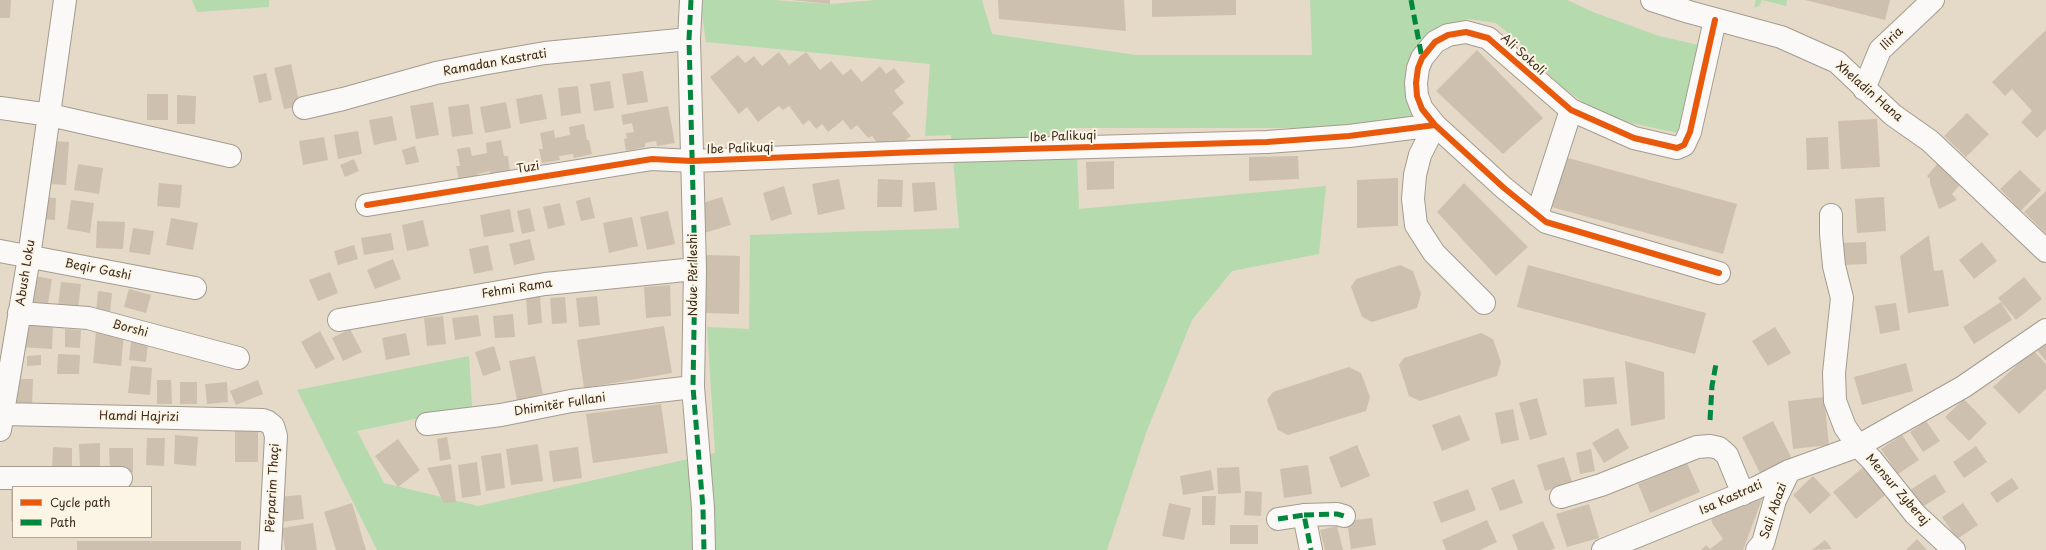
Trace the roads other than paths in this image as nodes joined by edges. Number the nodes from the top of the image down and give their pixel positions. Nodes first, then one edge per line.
1 (64, 0) edge
2 (691, 0) edge
3 (1652, 0) edge
4 (1933, 0) edge
5 (1716, 20) junction
6 (690, 40) junction
7 (1864, 89) junction
8 (0, 108) edge
9 (304, 108) dead end
10 (1571, 110) junction
11 (50, 115) junction
12 (1435, 125) junction
13 (230, 156) dead end
14 (692, 161) junction
15 (367, 204) dead end
16 (1537, 214) junction
17 (1831, 215) dead end
18 (0, 251) edge
19 (2046, 251) edge
20 (29, 257) junction
21 (695, 269) junction
22 (1719, 273) dead end
23 (196, 288) dead end
24 (1484, 303) dead end
25 (19, 313) junction
26 (339, 320) dead end
27 (2046, 330) edge
28 (238, 358) dead end
29 (693, 387) junction
30 (1, 422) edge
31 (427, 424) dead end
32 (273, 426) joint
33 (1858, 446) junction
34 (1789, 470) junction
35 (0, 478) edge
36 (121, 478) dead end
37 (1743, 494) junction
38 (1561, 497) dead end
39 (1304, 515) junction
40 (1344, 516) dead end
41 (1278, 519) dead end
42 (270, 550) edge
43 (704, 550) edge
44 (1311, 550) edge
45 (1603, 550) edge
46 (1757, 550) edge
47 (1954, 550) edge

1 - 11 street, Abush Loku
2 - 6 street, Ndue Përlleshi
3 - 5 street, Xheladin Hana
4 - 7 street, Iliria
5 - 7 street, Xheladin Hana
5 - 10 street, Ali Sokoli
6 - 9 street, Ramadan Kastrati
6 - 14 street, Ndue Përlleshi
7 - 19 street, Xheladin Hana
8 - 11 street
10 - 12 street, Ali Sokoli
10 - 16 street
11 - 13 street
11 - 20 street, Abush Loku
12 - 14 street, Ibe Palikuqi
12 - 16 street, Ali Sokoli
12 - 24 street
14 - 15 street, Tuzi
14 - 21 street, Ndue Përlleshi
16 - 22 street, Ali Sokoli
17 - 33 street
18 - 20 street, Beqir Gashi
20 - 23 street, Beqir Gashi
20 - 25 street, Abush Loku
21 - 26 street, Fehmi Rama
21 - 29 street, Ndue Përlleshi
25 - 28 street, Borshi
25 - 30 street, Abush Loku
27 - 33 street, Isa Kastrati
29 - 31 street, Dhimitër Fullani
29 - 43 street, Ndue Përlleshi
30 - 32 street, Hamdi Hajrizi
32 - 42 street, Përparim Thaçi
33 - 34 street, Isa Kastrati
33 - 47 street, Mensur Zyberaj
34 - 37 street, Isa Kastrati
34 - 46 street, Sali Abazi
35 - 36 street
37 - 38 street
37 - 45 street, Isa Kastrati
39 - 40 street
39 - 41 street
39 - 44 street

